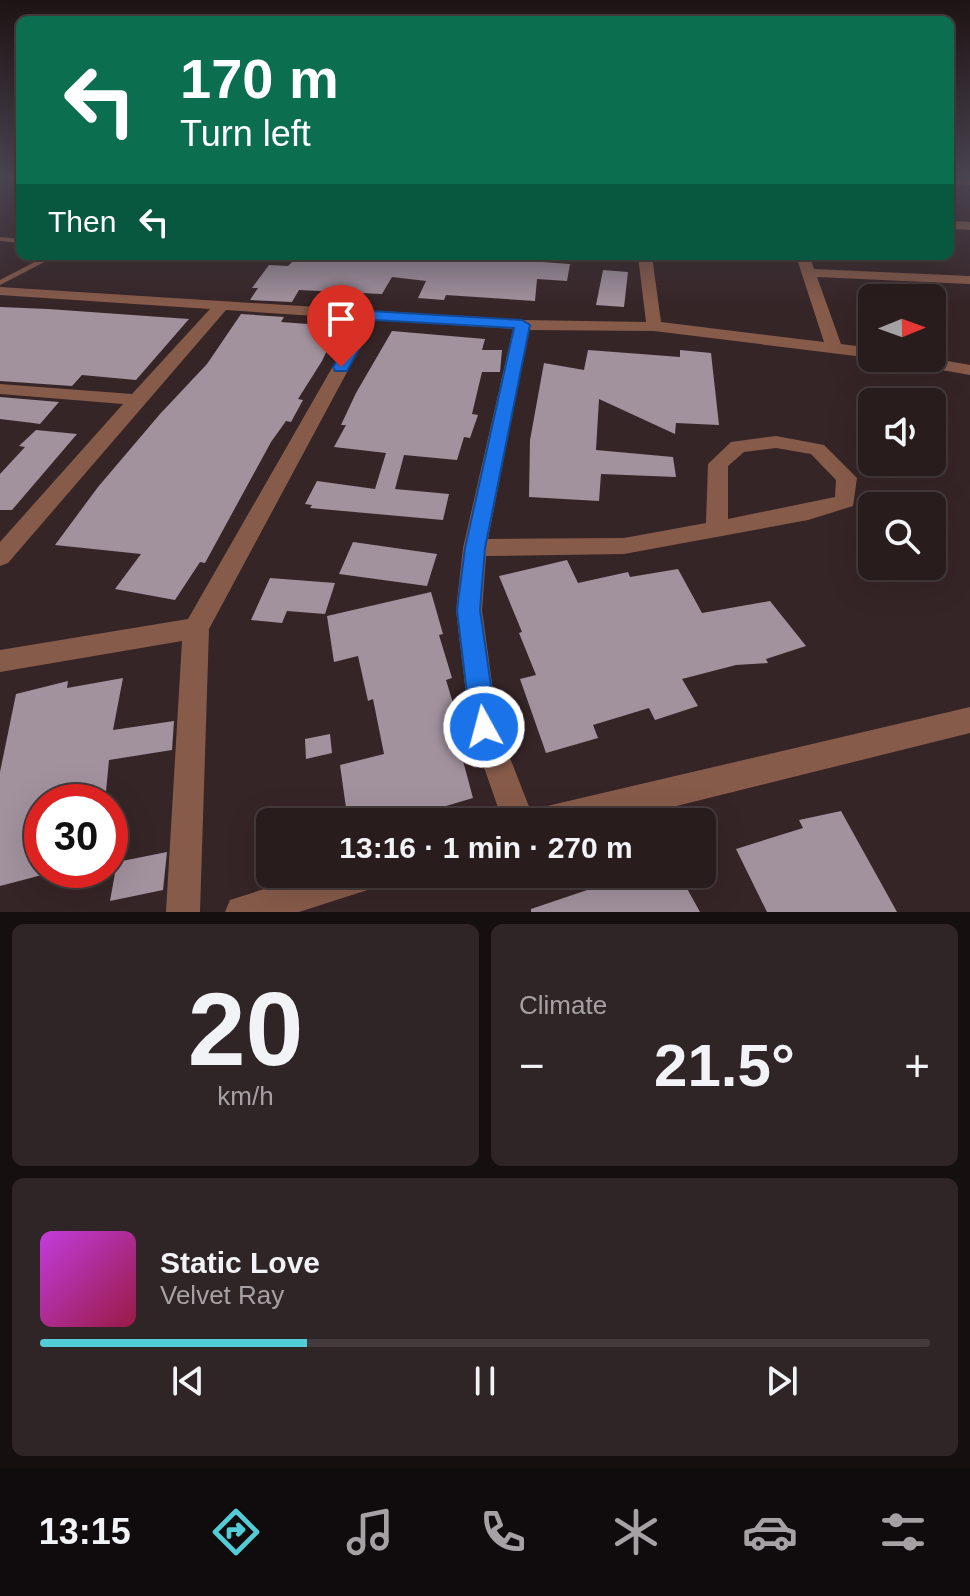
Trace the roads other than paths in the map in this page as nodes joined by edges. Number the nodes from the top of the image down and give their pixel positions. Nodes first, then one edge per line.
1 (44, 260) edge
2 (646, 260) edge
3 (805, 260) edge
4 (811, 273) junction
5 (937, 278) junction
6 (970, 280) edge
7 (0, 283) edge
8 (970, 287) edge
9 (0, 291) edge
10 (223, 304) junction
11 (370, 315) junction
12 (522, 325) junction
13 (654, 326) junction
14 (833, 346) junction
15 (858, 350) edge
16 (946, 366) edge
17 (970, 370) edge
18 (0, 389) edge
19 (137, 400) junction
20 (717, 527) junction
21 (475, 548) junction
22 (0, 557) edge
23 (196, 628) junction
24 (0, 661) edge
25 (970, 720) edge
26 (514, 808) edge
27 (605, 808) edge
28 (322, 888) edge
29 (183, 912) edge
30 (242, 912) edge

1 - 7 lane
2 - 13 street
3 - 4 street
4 - 5 street
4 - 14 street
5 - 6 street
5 - 8 street
9 - 10 street
10 - 11 street
10 - 19 street
11 - 12 street
11 - 23 street
12 - 13 street
12 - 21 street
13 - 14 street
14 - 15 street
16 - 17 street
18 - 19 street
19 - 22 street
20 - 20 street
20 - 21 street
21 - 26 street
23 - 24 street
23 - 29 street
25 - 27 street
28 - 30 street

